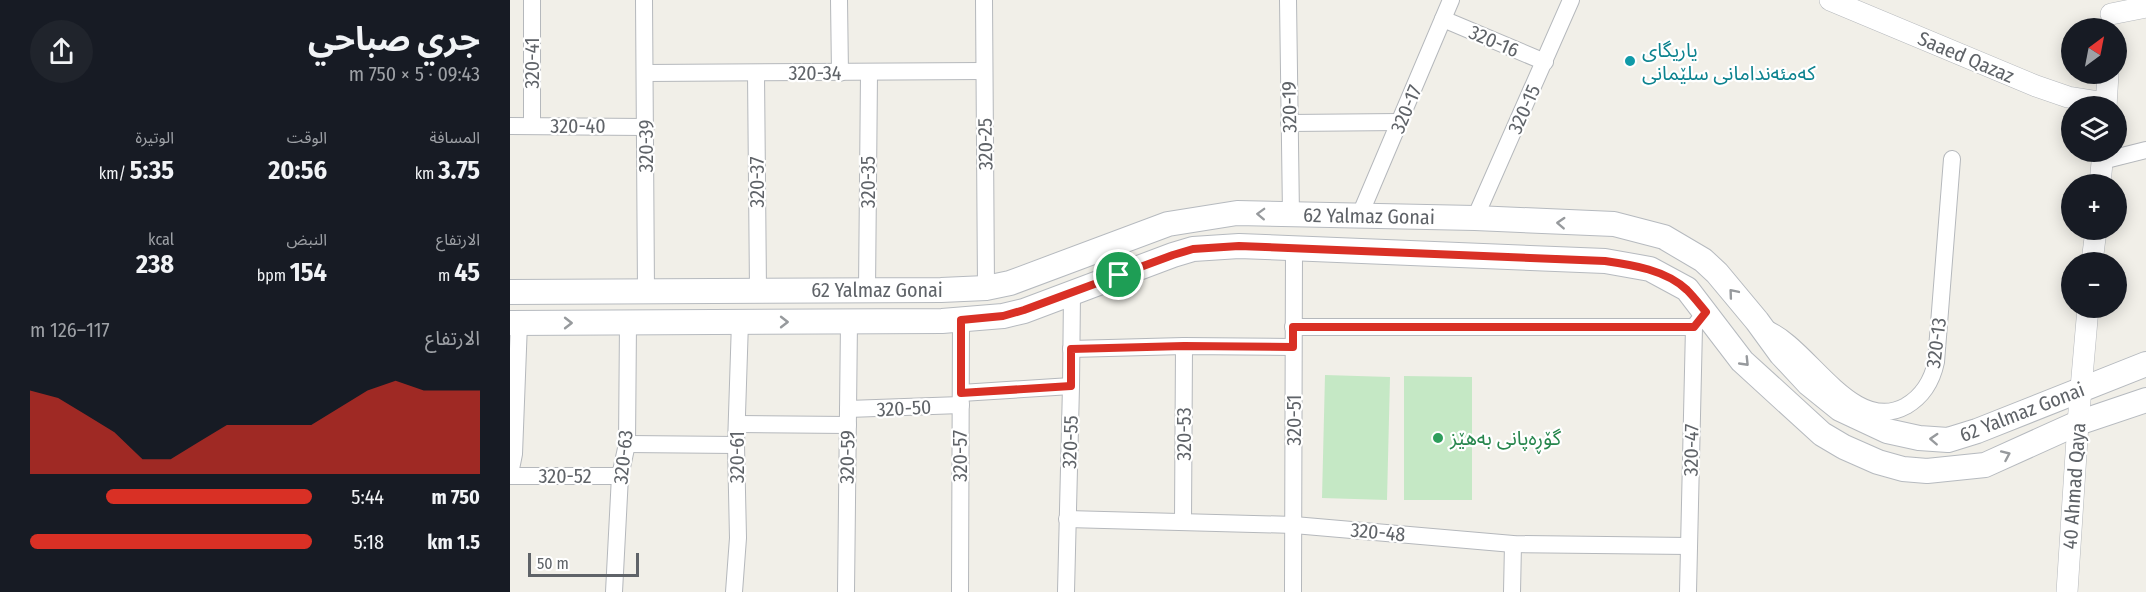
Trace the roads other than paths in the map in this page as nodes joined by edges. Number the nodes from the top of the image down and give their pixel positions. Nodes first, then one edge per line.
1 (532, 0) edge
2 (644, 0) edge
3 (839, 0) edge
4 (984, 0) edge
5 (1288, 0) edge
6 (1451, 0) edge
7 (1571, 0) edge
8 (1830, 0) edge
9 (2146, 7) edge
10 (2111, 14) edge
11 (1443, 19) junction
12 (1545, 62) junction
13 (984, 71) junction
14 (646, 73) junction
15 (756, 73) junction
16 (840, 73) junction
17 (869, 73) junction
18 (2065, 96) edge
19 (1400, 122) junction
20 (1289, 123) junction
21 (510, 126) edge
22 (532, 126) junction
23 (646, 127) junction
24 (2146, 150) edge
25 (2127, 153) edge
26 (1952, 159) dead end
27 (1292, 215) junction
28 (1359, 217) junction
29 (1475, 218) junction
30 (1107, 247) junction
31 (1294, 248) junction
32 (1119, 275) junction
33 (986, 288) junction
34 (758, 291) junction
35 (867, 291) junction
36 (510, 292) edge
37 (646, 292) junction
38 (1072, 293) junction
39 (2087, 318) edge
40 (1700, 319) junction
41 (961, 320) junction
42 (849, 321) junction
43 (1757, 321) junction
44 (628, 322) junction
45 (740, 322) junction
46 (514, 323) edge
47 (1293, 327) junction
48 (1184, 346) junction
49 (1293, 347) junction
50 (1071, 349) junction
51 (2146, 364) edge
52 (514, 370) edge
53 (1071, 386) junction
54 (2080, 389) junction
55 (961, 399) junction
56 (2146, 400) edge
57 (848, 417) junction
58 (2078, 423) junction
59 (737, 424) junction
60 (627, 444) junction
61 (736, 445) junction
62 (512, 454) edge
63 (510, 475) edge
64 (620, 476) junction
65 (1067, 519) junction
66 (1183, 521) junction
67 (1294, 525) junction
68 (1513, 544) junction
69 (1689, 546) junction
70 (614, 592) edge
71 (734, 592) edge
72 (846, 592) edge
73 (960, 592) edge
74 (1066, 592) edge
75 (1293, 592) edge
76 (1512, 592) edge
77 (1688, 592) edge
78 (2067, 592) edge

1 - 22 street, 320-41
2 - 14 street, 320-39
3 - 16 street
4 - 13 street, 320-25
5 - 20 street, 320-19
6 - 11 street, 320-17
7 - 12 street, 320-15
8 - 18 street, Saaed Qazaz
9 - 10 street
11 - 12 street, 320-16
11 - 19 street, 320-17
12 - 29 street, 320-15
13 - 17 street, 320-34
13 - 33 street, 320-25
14 - 15 street, 320-34
14 - 23 street, 320-39
15 - 16 street, 320-34
15 - 34 street, 320-37
16 - 17 street, 320-34
17 - 35 street, 320-35
19 - 20 street
19 - 28 street, 320-17
20 - 27 street, 320-19
21 - 22 street, 320-40
22 - 23 street, 320-40
23 - 37 street, 320-39
24 - 25 street
26 - 43 street, 320-13
27 - 28 main road, 62 Yalmaz Gonai
27 -> 30 main road, 62 Yalmaz Gonai
28 - 29 main road, 62 Yalmaz Gonai
43 -> 29 main road, 62 Yalmaz Gonai
30 - 32 main road
30 - 33 main road, 62 Yalmaz Gonai
31 - 32 main road, 62 Yalmaz Gonai
31 - 40 main road, 62 Yalmaz Gonai
31 - 47 street, 320-51
32 - 38 main road, 62 Yalmaz Gonai
33 - 35 main road, 62 Yalmaz Gonai
34 - 35 main road, 62 Yalmaz Gonai
34 - 37 main road, 62 Yalmaz Gonai
36 - 37 main road, 62 Yalmaz Gonai
38 - 41 main road, 62 Yalmaz Gonai
38 - 50 street, 320-55
39 - 54 street, 40 Ahmad Qaya
40 - 47 street
40 -> 58 main road, 62 Yalmaz Gonai
40 - 69 street, 320-47
41 - 42 main road, 62 Yalmaz Gonai
41 - 55 street, 320-57
45 -> 42 main road, 62 Yalmaz Gonai
42 - 57 street, 320-59
54 -> 43 main road, 62 Yalmaz Gonai
44 - 45 main road, 62 Yalmaz Gonai
46 -> 44 main road, 62 Yalmaz Gonai
44 - 60 street, 320-63
45 - 59 street, 320-61
46 - 52 street
47 - 49 street, 320-51
48 - 49 street
48 - 50 street
48 - 66 street, 320-53
49 - 67 street, 320-51
50 - 53 street, 320-55
51 - 54 main road, 62 Yalmaz Gonai
52 - 62 street
53 - 55 street, 320-50
53 - 65 street, 320-55
54 - 58 street, 40 Ahmad Qaya
55 - 57 street, 320-50
55 - 73 street, 320-57
56 - 58 main road, 62 Yalmaz Gonai
57 - 59 street, 320-50
57 - 72 street, 320-59
58 - 78 street, 40 Ahmad Qaya
59 - 61 street, 320-61
60 - 61 street
60 - 64 street, 320-63
61 - 71 street, 320-61
62 - 63 street
63 - 64 street, 320-52
64 - 70 street, 320-63
65 - 66 street, 320-48
65 - 74 street, 320-55
66 - 67 street, 320-48
67 - 68 street, 320-48
67 - 75 street, 320-51
68 - 69 street, 320-48
68 - 76 street
69 - 77 street, 320-47

